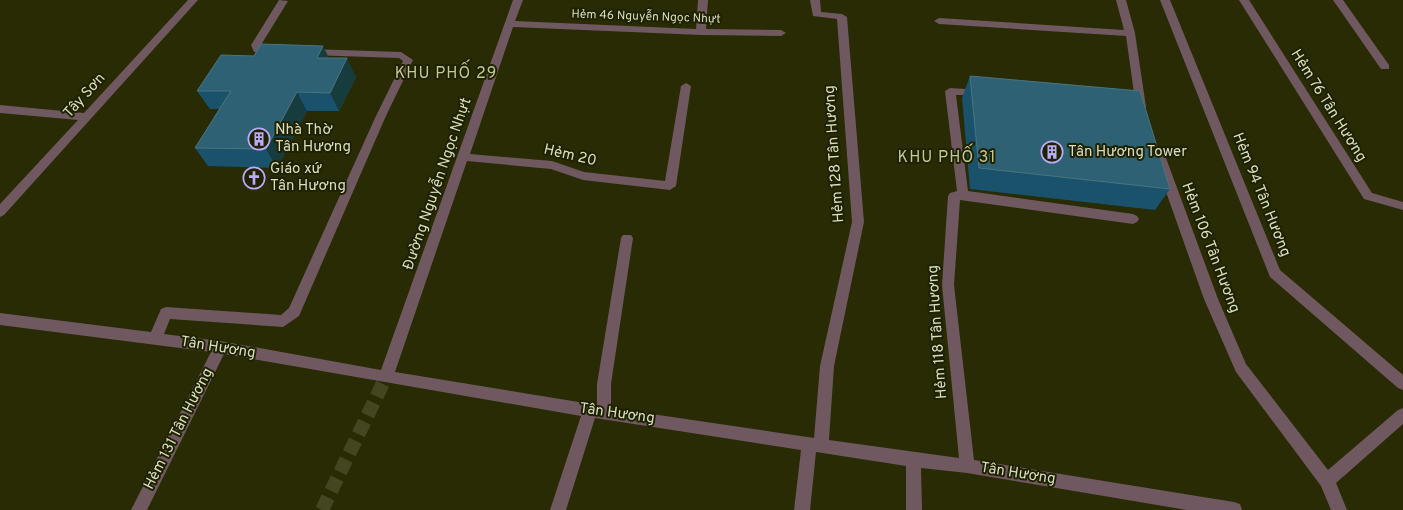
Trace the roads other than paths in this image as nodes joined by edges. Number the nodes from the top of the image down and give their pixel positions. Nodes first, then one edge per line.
1 (193, 0) edge
2 (518, 0) edge
3 (703, 0) edge
4 (815, 0) edge
5 (1121, 0) edge
6 (1165, 0) edge
7 (1244, 0) edge
8 (1338, 0) edge
9 (283, 2) dead end
10 (939, 21) dead end
11 (510, 24) junction
12 (702, 32) junction
13 (781, 33) dead end
14 (1130, 33) junction
15 (1385, 67) dead end
16 (686, 86) dead end
17 (988, 93) edge
18 (0, 109) edge
19 (87, 116) junction
20 (1146, 122) edge
21 (1156, 148) edge
22 (463, 157) junction
23 (963, 196) junction
24 (1403, 206) edge
25 (0, 212) edge
26 (1133, 219) dead end
27 (627, 238) dead end
28 (0, 318) edge
29 (156, 338) junction
30 (220, 347) junction
31 (386, 377) junction
32 (1403, 384) edge
33 (597, 412) junction
34 (1403, 414) edge
35 (815, 444) junction
36 (913, 460) junction
37 (967, 466) junction
38 (1327, 481) junction
39 (139, 510) edge
40 (558, 510) edge
41 (802, 510) edge
42 (914, 510) edge
43 (1234, 510) edge
44 (1339, 510) edge

1 - 19 street, Tây Sơn
2 - 11 street, Đường Nguyễn Ngọc Nhựt
3 - 12 street
4 - 35 street, Hẻm 128 Tân Hương
5 - 14 street
6 - 32 street, Hẻm 94 Tân Hương
7 - 24 street, Hẻm 76 Tân Hương
8 - 15 street
9 - 29 street
10 - 14 street
11 - 12 street, Hẻm 46 Nguyễn Ngọc Nhựt
11 - 22 street, Đường Nguyễn Ngọc Nhựt
12 - 13 street, Hẻm 46 Nguyễn Ngọc Nhựt
14 - 20 street
16 - 22 street, Hẻm 20
17 - 23 street
18 - 19 street
19 - 25 street, Tây Sơn
21 - 38 street, Hẻm 106 Tân Hương
22 - 31 street, Đường Nguyễn Ngọc Nhựt
23 - 26 street
23 - 37 street, Hẻm 118 Tân Hương
27 - 33 street
28 - 29 street, Tân Hương
29 - 30 street, Tân Hương
30 - 31 street, Tân Hương
30 - 39 street, Hẻm 131 Tân Hương
31 - 33 street, Tân Hương
33 - 35 street, Tân Hương
33 - 40 street
34 - 38 street
35 - 36 street, Tân Hương
35 - 41 street
36 - 37 street, Tân Hương
36 - 42 street
37 - 43 street, Tân Hương
38 - 44 street

